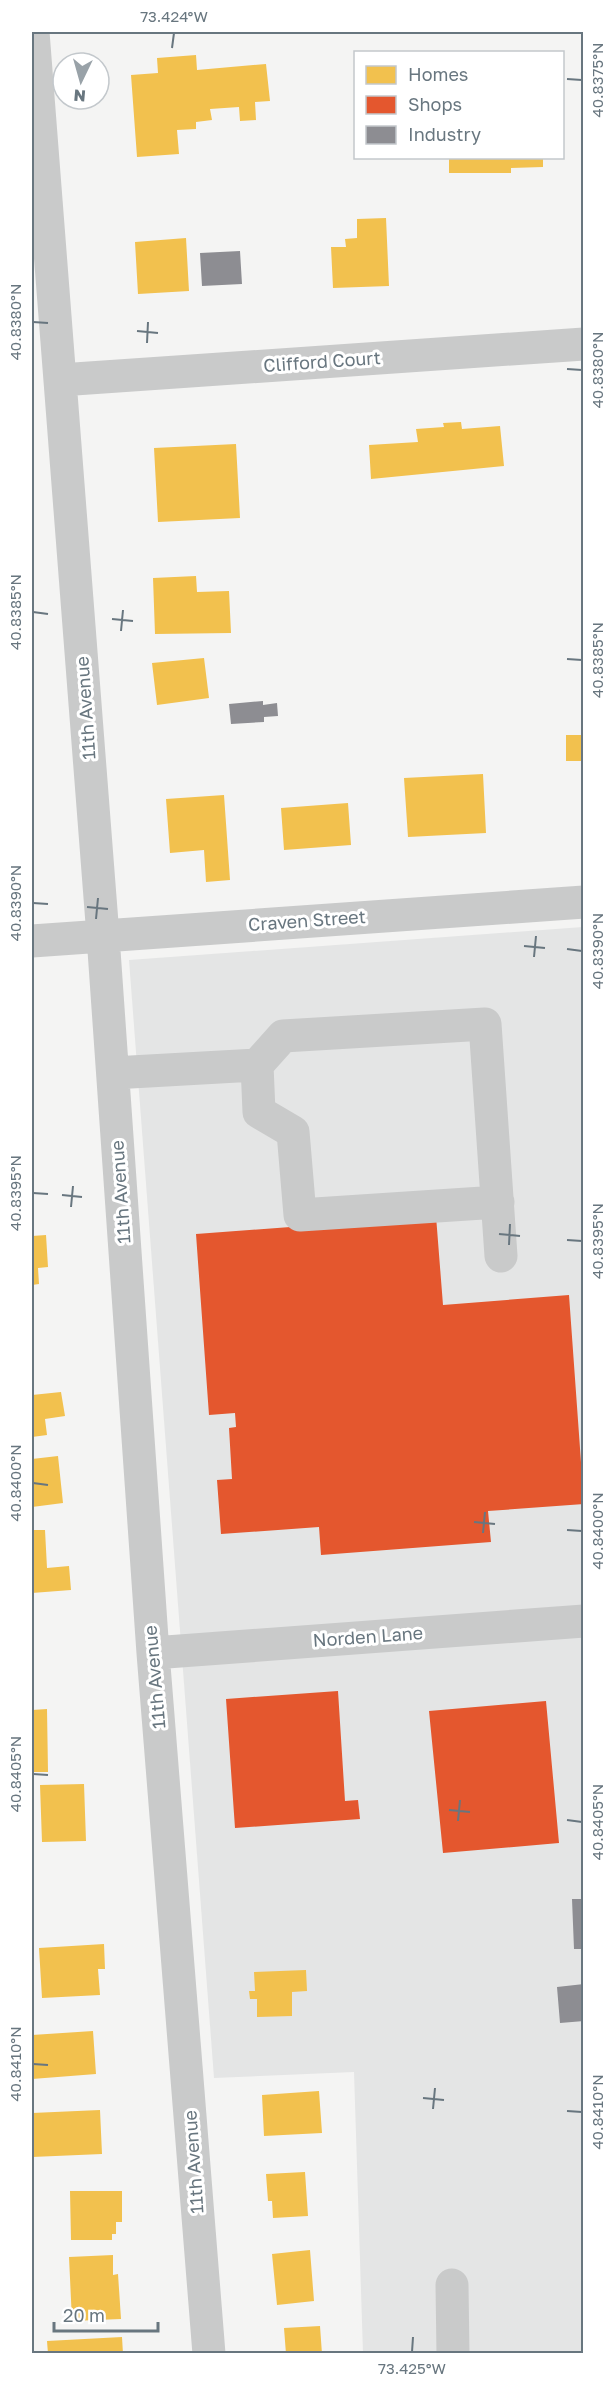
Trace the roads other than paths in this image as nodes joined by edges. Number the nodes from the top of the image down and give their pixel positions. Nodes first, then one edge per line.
1 (33, 32) edge
2 (584, 344) edge
3 (60, 380) junction
4 (584, 902) edge
5 (103, 936) junction
6 (32, 941) edge
7 (257, 1065) junction
8 (113, 1073) junction
9 (498, 1202) junction
10 (501, 1256) dead end
11 (584, 1621) edge
12 (153, 1653) junction
13 (452, 2285) dead end
14 (209, 2354) edge
15 (453, 2354) edge

1 - 3 street, 11th Avenue
2 - 3 street, Clifford Court
3 - 5 street, 11th Avenue
4 - 5 street, Craven Street
5 - 6 street, Craven Street
5 - 8 street, 11th Avenue
7 - 8 street
7 - 9 street
7 - 9 street
8 - 12 street, 11th Avenue
9 - 10 street
11 - 12 street, Norden Lane
12 - 14 street, 11th Avenue
13 - 15 street

